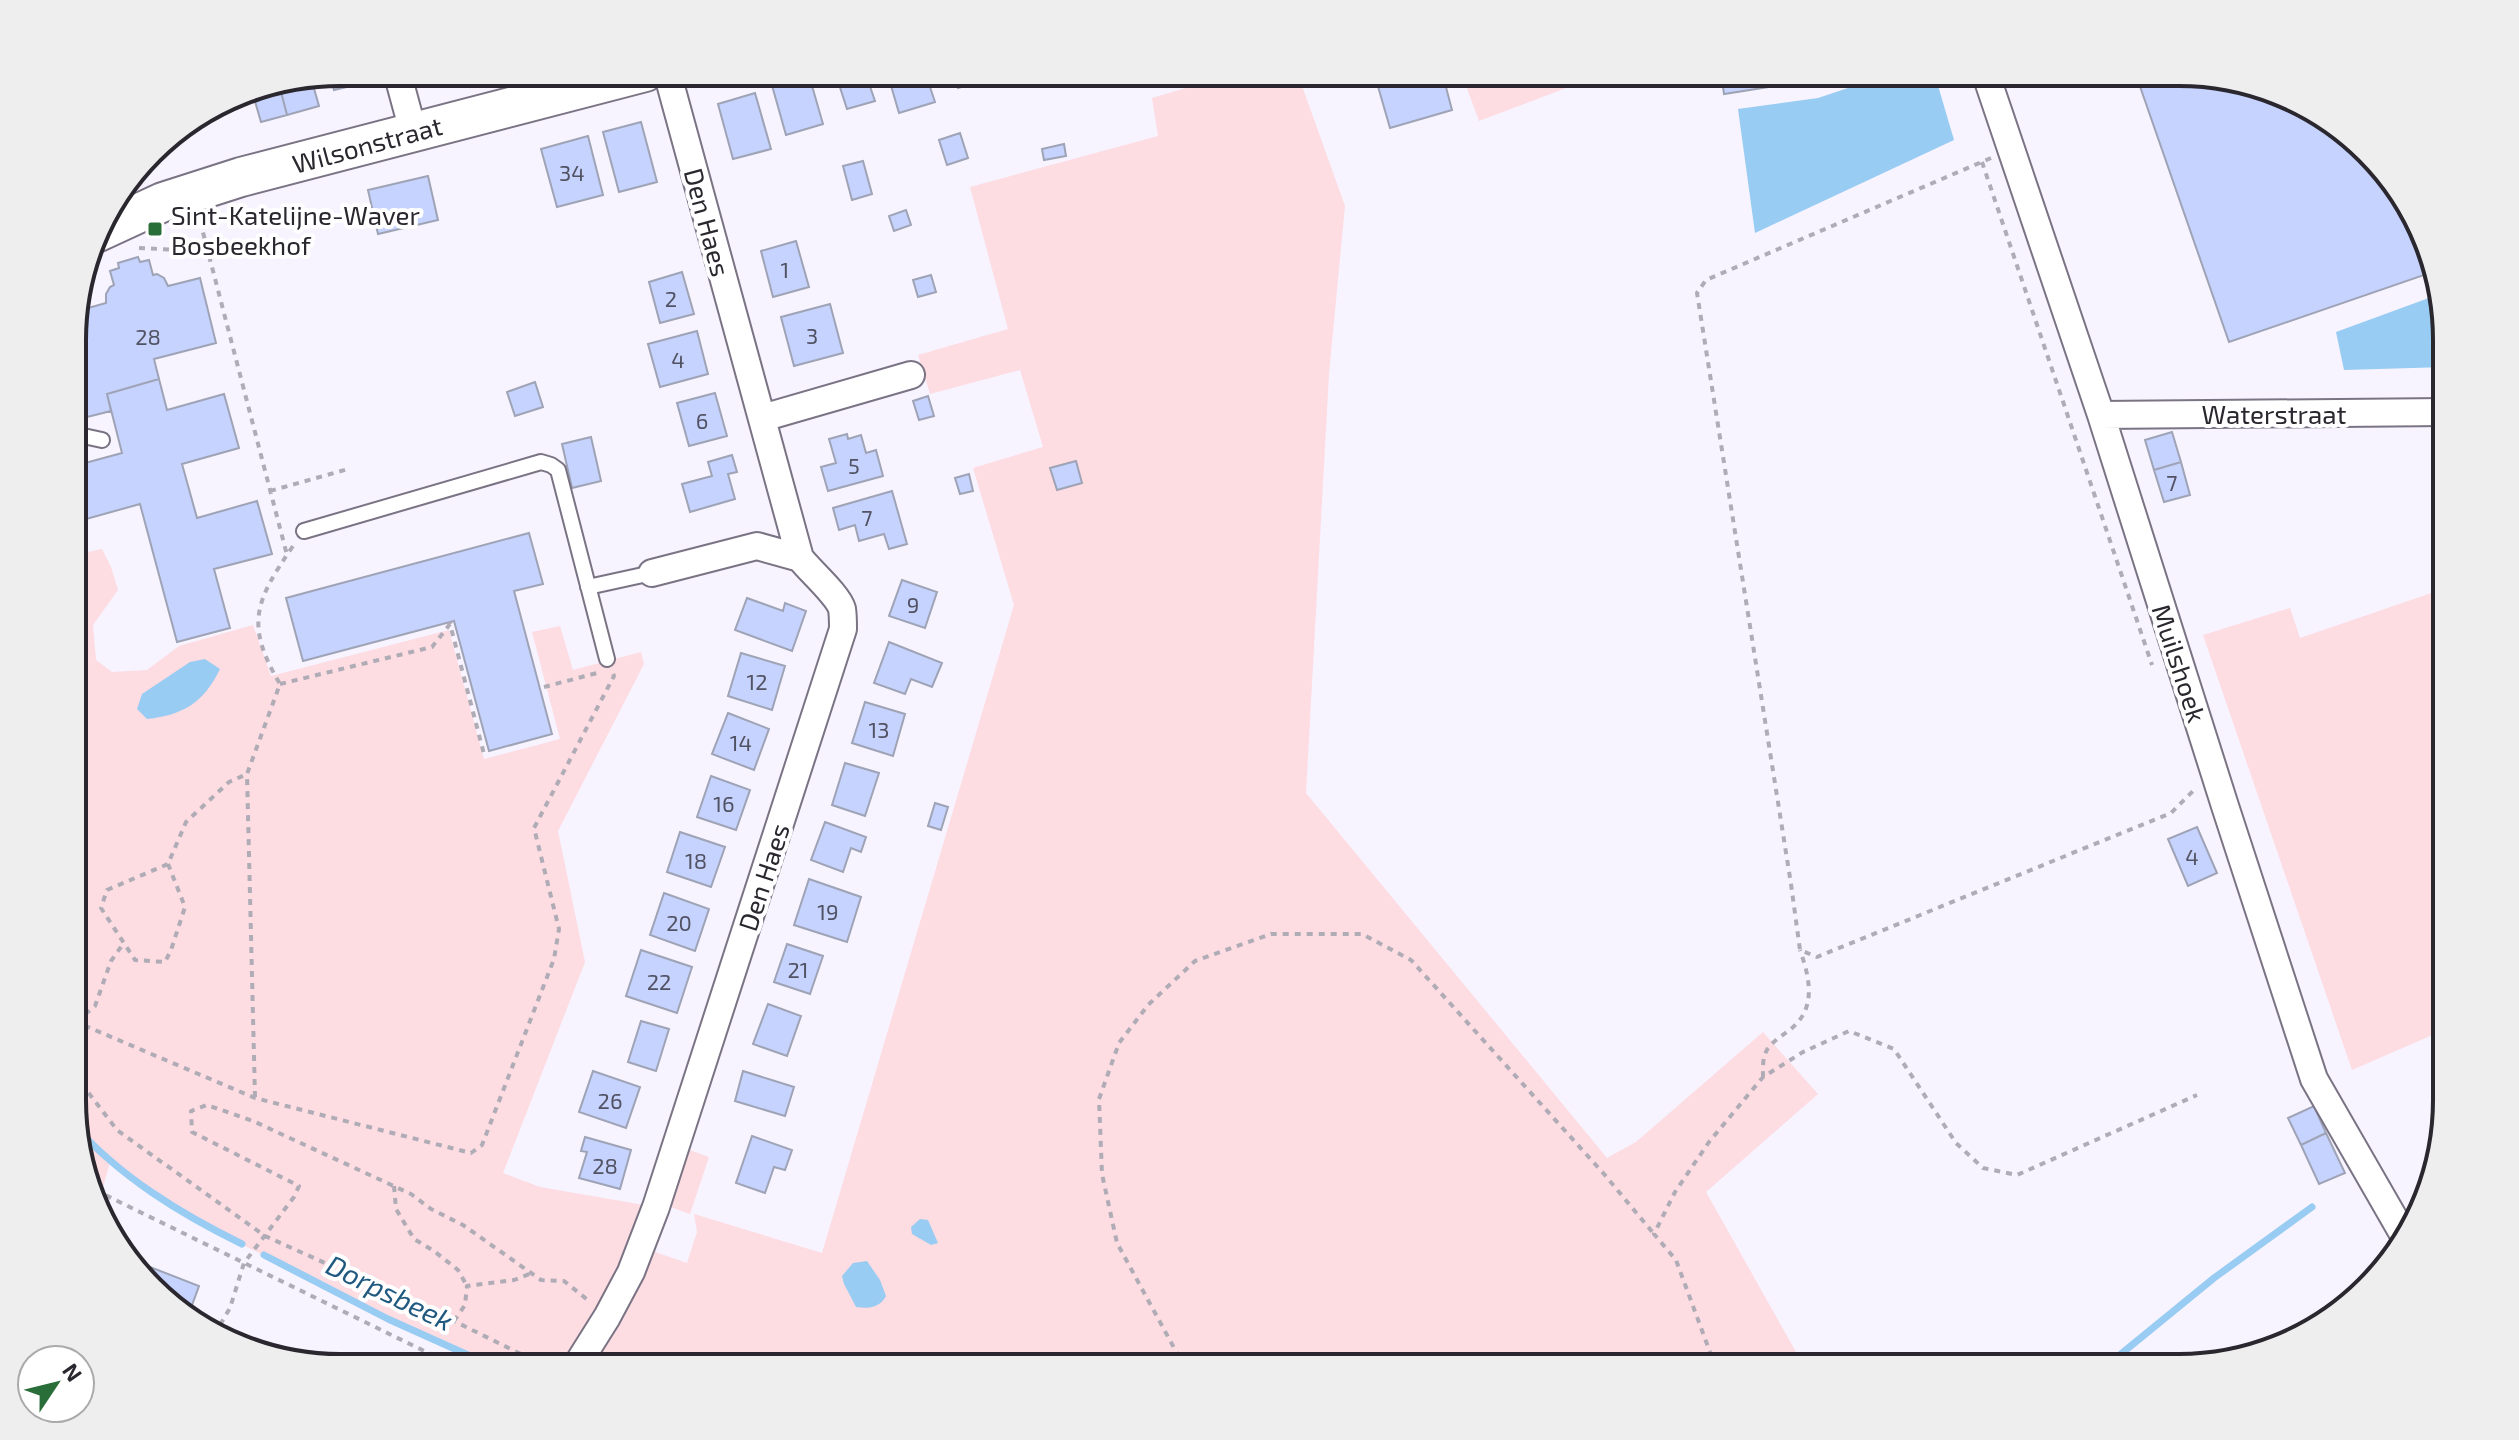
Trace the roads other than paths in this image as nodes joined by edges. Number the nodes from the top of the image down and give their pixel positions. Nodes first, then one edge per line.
1 (1990, 86) edge
2 (401, 87) edge
3 (587, 87) edge
4 (671, 87) edge
5 (413, 131) junction
6 (105, 243) edge
7 (911, 375) dead end
8 (2432, 412) edge
9 (2101, 415) junction
10 (762, 418) junction
11 (86, 437) edge
12 (102, 440) dead end
13 (304, 531) road end
14 (800, 558) junction
15 (652, 573) joint
16 (588, 587) junction
17 (609, 664) road end
18 (2399, 1227) edge
19 (584, 1354) edge

1 - 9 street, Muilshoek
2 - 5 street
3 - 5 street, Wilsonstraat
4 - 10 street, Den Haes
5 - 6 street, Wilsonstraat
7 - 10 street
8 - 9 street, Waterstraat
9 - 18 street, Muilshoek
10 - 14 street, Den Haes
11 - 12 lane
13 - 16 lane
14 - 15 street
14 - 19 street, Den Haes
15 - 16 lane
16 - 17 lane

